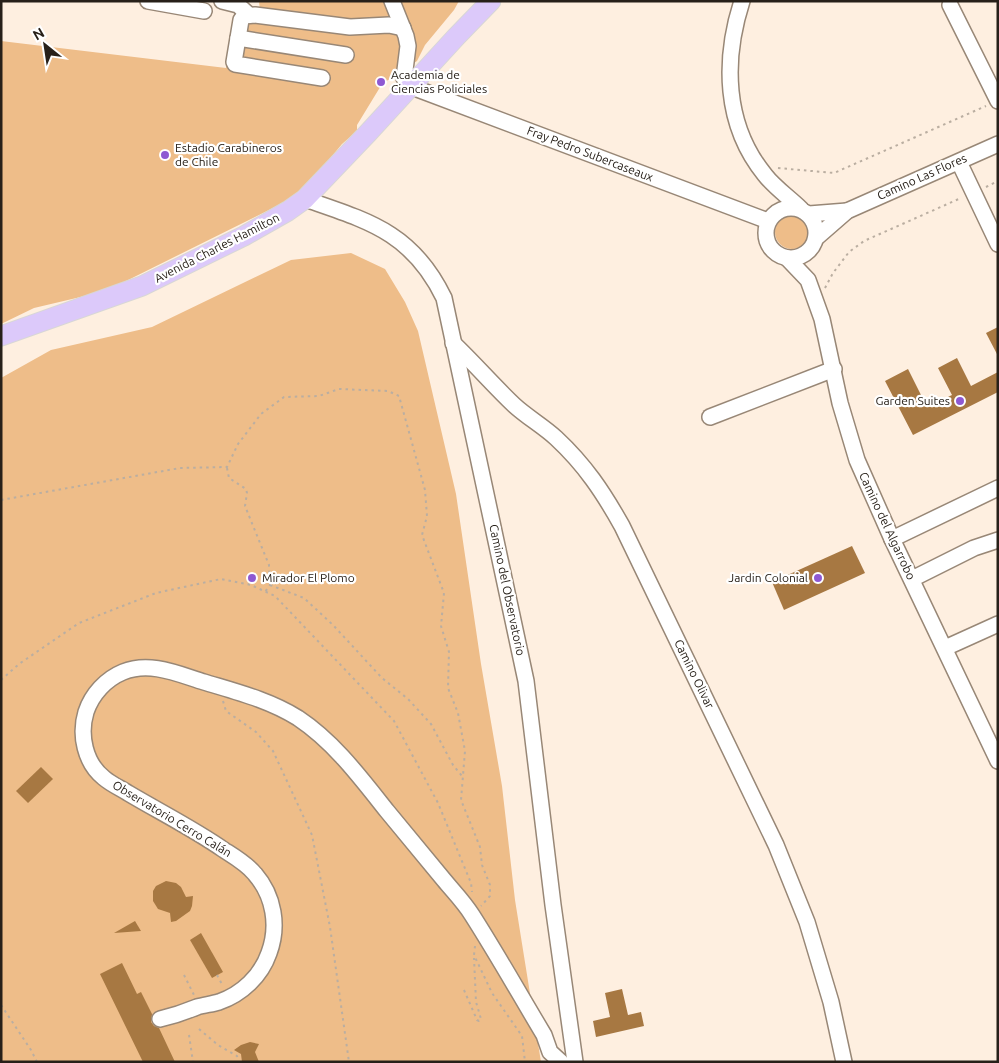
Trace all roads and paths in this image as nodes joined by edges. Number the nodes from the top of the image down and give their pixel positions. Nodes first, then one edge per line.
1 (148, 1) edge
2 (222, 1) edge
3 (392, 1) edge
4 (482, 1) edge
5 (491, 1) edge
6 (742, 1) edge
7 (950, 6) dead end
8 (204, 11) dead end
9 (249, 15) junction
10 (403, 28) junction
11 (456, 37) junction
12 (238, 38) junction
13 (346, 55) dead end
14 (322, 78) dead end
15 (412, 87) junction
16 (993, 103) edge
17 (998, 144) edge
18 (959, 162) junction
19 (763, 173) junction
20 (998, 181) edge
21 (974, 192) junction
22 (304, 199) junction
23 (847, 211) junction
24 (805, 212) junction
25 (772, 216) junction
26 (814, 243) junction
27 (998, 244) edge
28 (787, 258) junction
29 (808, 280) junction
30 (816, 303) junction
31 (1, 336) edge
32 (453, 343) junction
33 (834, 370) junction
34 (710, 416) dead end
35 (227, 467) junction
36 (998, 488) edge
37 (1, 500) edge
38 (892, 539) junction
39 (998, 540) edge
40 (912, 579) junction
41 (270, 585) junction
42 (265, 592) junction
43 (998, 624) edge
44 (945, 648) junction
45 (1, 680) edge
46 (221, 687) junction
47 (997, 755) edge
48 (462, 776) junction
49 (470, 912) junction
50 (474, 942) dead end
51 (474, 955) junction
52 (184, 975) dead end
53 (464, 990) dead end
54 (1, 1005) edge
55 (200, 1006) junction
56 (160, 1019) dead end
57 (199, 1029) dead end
58 (189, 1035) dead end
59 (37, 1062) edge
60 (193, 1062) edge
61 (238, 1062) edge
62 (349, 1062) edge
63 (525, 1062) edge
64 (561, 1062) edge
65 (575, 1062) edge
66 (844, 1062) edge

1 - 8 street
2 - 9 street
3 - 10 street
4 - 11 main road, Avenida Charles Hamilton
5 - 11 main road, Avenida Charles Hamilton
6 - 19 street
7 - 16 street
9 - 10 street
9 - 12 street
10 - 15 street
11 - 15 main road, Avenida Charles Hamilton
12 - 13 street
12 - 14 street
15 - 22 main road, Avenida Charles Hamilton
15 - 25 street, Fray Pedro Subercaseaux
16 - 19 path
17 - 18 street, Camino Las Flores
18 - 21 street
18 - 23 street, Camino Las Flores
19 - 24 street
19 - 25 street
20 - 21 path
21 - 27 street
21 - 30 path
22 - 31 main road, Avenida Charles Hamilton
22 - 32 street, Camino del Observatorio
23 - 24 street, Camino Las Flores
23 - 26 street, Camino Las Flores
24 - 25 street
24 - 26 street
25 - 28 street
26 - 28 street
26 - 29 street, Camino del Algarrobo
28 - 29 street, Camino del Algarrobo
29 - 30 street, Camino del Algarrobo
30 - 33 street, Camino del Algarrobo
32 - 65 street, Camino del Observatorio
32 - 66 street, Camino Olivar
33 - 34 street
33 - 38 street, Camino del Algarrobo
35 - 37 path
35 - 41 path
35 - 48 path
36 - 38 street
38 - 40 street, Camino del Algarrobo
39 - 40 street
40 - 44 street, Camino del Algarrobo
41 - 42 path
41 - 48 path
42 - 45 path
42 - 49 path
43 - 44 street
44 - 47 street, Camino del Algarrobo
46 - 49 street, Observatorio Cerro Calán
46 - 55 street, Observatorio Cerro Calán
46 - 62 path
48 - 49 path
49 - 64 street, Observatorio Cerro Calán
50 - 51 path
51 - 53 path
51 - 63 path
52 - 55 path
54 - 59 path
55 - 56 street, Observatorio Cerro Calán
57 - 61 path
58 - 60 path

